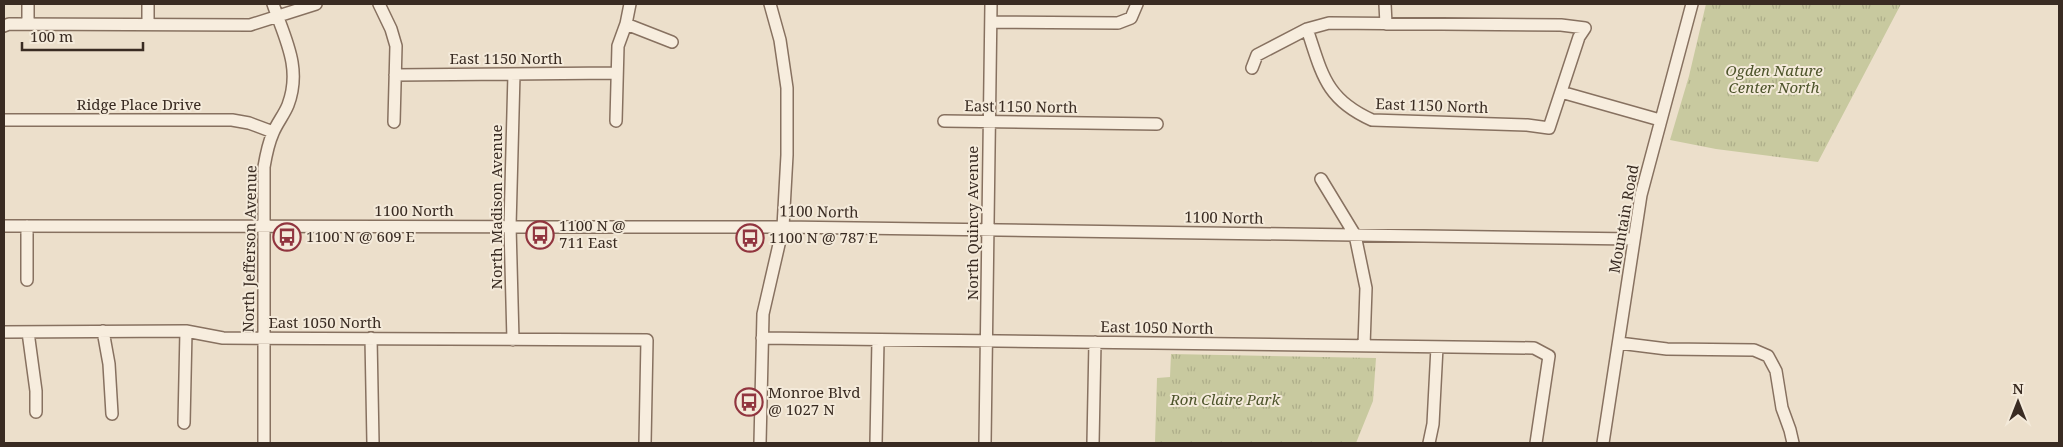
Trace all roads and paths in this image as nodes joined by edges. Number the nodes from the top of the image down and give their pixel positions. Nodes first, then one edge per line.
1 (28, 4) edge
2 (148, 4) edge
3 (273, 4) edge
4 (316, 4) edge
5 (378, 4) edge
6 (630, 4) edge
7 (770, 4) edge
8 (991, 4) edge
9 (1137, 4) edge
10 (1385, 4) edge
11 (1692, 4) edge
12 (278, 17) junction
13 (991, 22) junction
14 (28, 24) junction
15 (148, 24) junction
16 (626, 24) junction
17 (1386, 24) junction
18 (4, 26) edge
19 (1307, 28) junction
20 (672, 42) dead end
21 (1252, 68) dead end
22 (616, 73) junction
23 (514, 74) junction
24 (395, 75) junction
25 (1561, 92) junction
26 (4, 120) edge
27 (944, 120) dead end
28 (1660, 120) junction
29 (616, 121) dead end
30 (394, 122) dead end
31 (989, 123) junction
32 (1157, 124) dead end
33 (273, 132) junction
34 (1321, 179) dead end
35 (4, 226) edge
36 (27, 226) junction
37 (264, 226) junction
38 (510, 226) junction
39 (783, 227) junction
40 (988, 230) junction
41 (1355, 235) junction
42 (1634, 238) junction
43 (27, 280) dead end
44 (186, 331) junction
45 (4, 332) edge
46 (28, 332) junction
47 (103, 332) junction
48 (263, 338) junction
49 (371, 338) junction
50 (762, 338) junction
51 (512, 340) junction
52 (878, 340) junction
53 (987, 341) junction
54 (1095, 342) junction
55 (1619, 343) junction
56 (1364, 346) junction
57 (1437, 347) junction
58 (36, 412) dead end
59 (112, 414) dead end
60 (184, 423) dead end
61 (264, 443) edge
62 (374, 443) edge
63 (645, 443) edge
64 (760, 443) edge
65 (876, 443) edge
66 (985, 443) edge
67 (1094, 443) edge
68 (1429, 443) edge
69 (1536, 443) edge
70 (1603, 443) edge
71 (1793, 443) edge

1 - 14 street
2 - 15 street
3 - 12 street, North Jefferson Avenue
4 - 12 street
5 - 24 street
6 - 16 street
7 - 39 street
8 - 13 street, North Quincy Avenue
9 - 13 street
10 - 17 street
11 - 28 street, Mountain Road
12 - 15 street
12 - 33 street, North Jefferson Avenue
13 - 31 street, North Quincy Avenue
14 - 15 street
14 - 18 street
16 - 20 street
16 - 22 street
17 - 19 street
17 - 25 street
19 - 21 street
19 - 25 street, East 1150 North
22 - 23 street, East 1150 North
22 - 29 street
23 - 24 street, East 1150 North
23 - 38 street, North Madison Avenue
24 - 30 street
25 - 28 street
26 - 33 street, Ridge Place Drive
27 - 31 street, East 1150 North
28 - 42 street, Mountain Road
31 - 32 street, East 1150 North
31 - 40 street, North Quincy Avenue
33 - 37 street, North Jefferson Avenue
34 - 41 street
35 - 36 street, 1100 North
36 - 37 street, 1100 North
36 - 43 street
37 - 38 street, 1100 North
37 - 48 street, North Jefferson Avenue
38 - 39 street, 1100 North
38 - 51 street, North Madison Avenue
39 - 40 street, 1100 North
39 - 50 street
40 - 41 street, 1100 North
40 - 53 street, North Quincy Avenue
41 - 42 street, 1100 North
41 - 56 street
42 - 55 street, Mountain Road
44 - 47 street, East 1050 North
44 - 48 street, East 1050 North
44 - 60 street
45 - 46 street, East 1050 North
46 - 47 street, East 1050 North
46 - 58 street
47 - 59 street
48 - 49 street, East 1050 North
48 - 61 street, North Jefferson Avenue
49 - 51 street, East 1050 North
49 - 62 street
50 - 52 street, East 1050 North
50 - 64 street
51 - 63 street, East 1050 North
52 - 53 street, East 1050 North
52 - 65 street
53 - 54 street, East 1050 North
53 - 66 street, North Quincy Avenue
54 - 56 street, East 1050 North
54 - 67 street
55 - 70 street, Mountain Road
55 - 71 street
56 - 57 street, East 1050 North
57 - 68 street
57 - 69 street, East 1050 North

